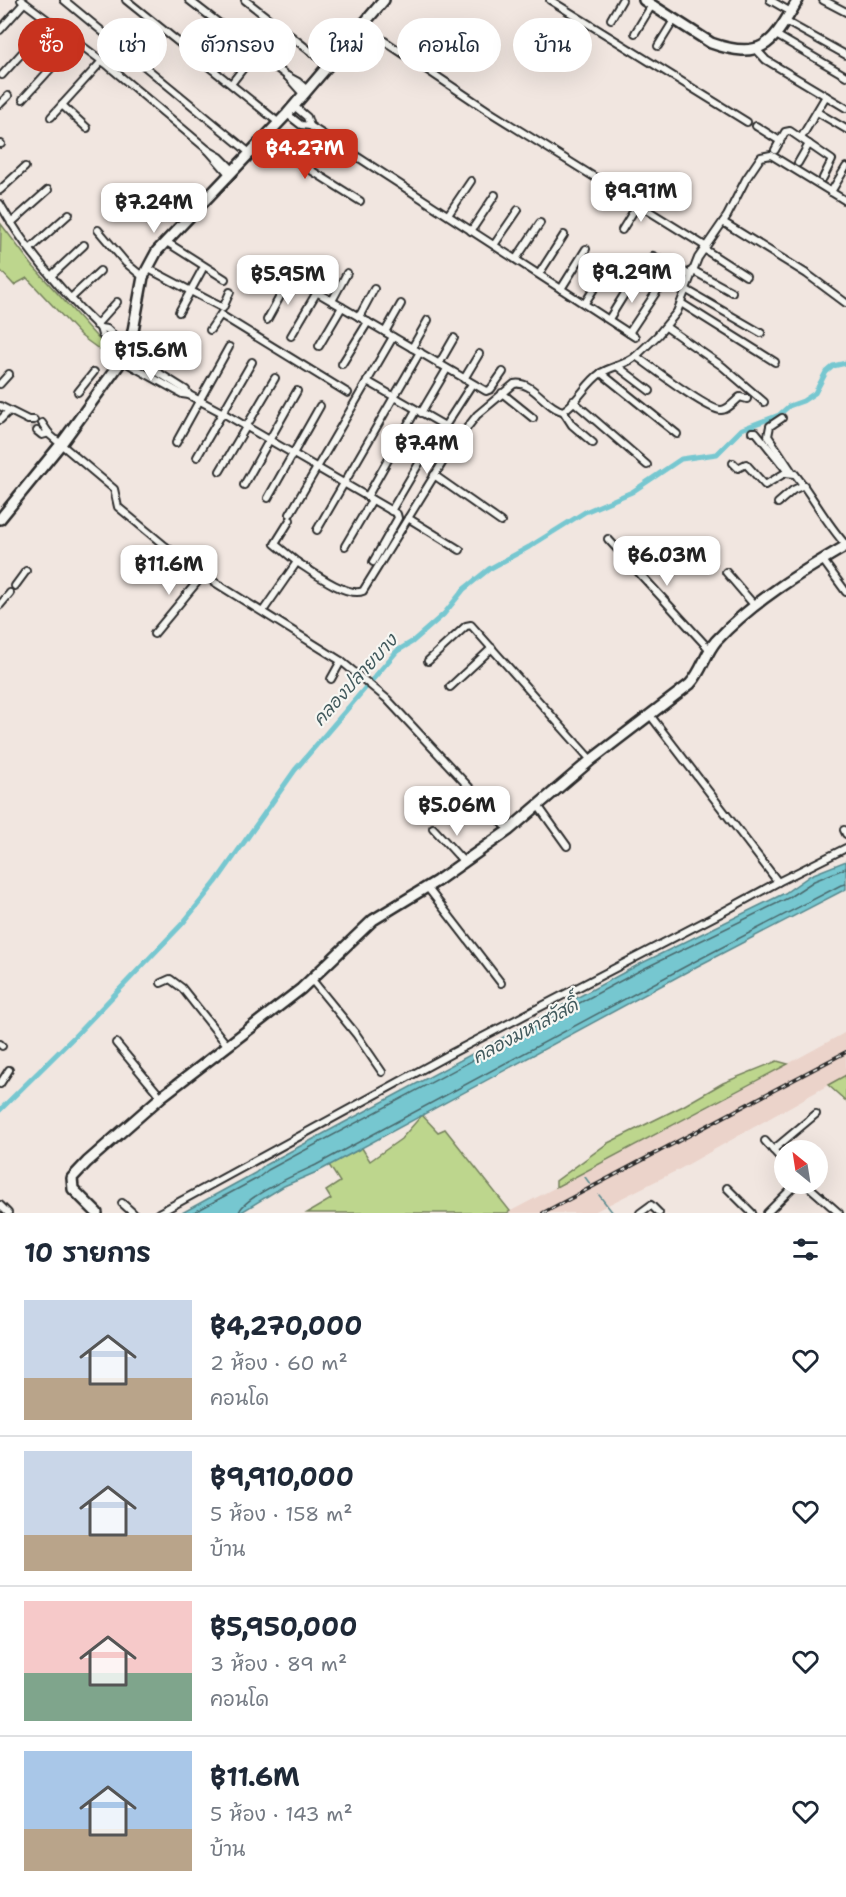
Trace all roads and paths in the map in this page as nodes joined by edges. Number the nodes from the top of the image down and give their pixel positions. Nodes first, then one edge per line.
1 (64, 0) edge
2 (126, 0) edge
3 (189, 0) edge
4 (246, 0) edge
5 (384, 0) edge
6 (550, 0) edge
7 (622, 0) edge
8 (771, 0) edge
9 (798, 0) edge
10 (823, 0) edge
11 (23, 1) edge
12 (648, 2) edge
13 (791, 12) junction
14 (846, 12) edge
15 (45, 18) edge
16 (369, 18) edge
17 (611, 19) dead end
18 (674, 20) junction
19 (785, 21) junction
20 (97, 27) edge
21 (0, 30) edge
22 (635, 33) dead end
23 (776, 35) junction
24 (385, 41) edge
25 (658, 46) dead end
26 (755, 48) junction
27 (308, 49) edge
28 (846, 55) edge
29 (18, 57) edge
30 (97, 66) edge
31 (47, 72) edge
32 (115, 72) edge
33 (152, 72) edge
34 (240, 72) edge
35 (324, 72) edge
36 (2, 75) dead end
37 (846, 76) edge
38 (231, 84) junction
39 (306, 92) junction
40 (8, 96) dead end
41 (826, 96) junction
42 (22, 99) dead end
43 (0, 104) edge
44 (62, 105) junction
45 (846, 108) edge
46 (290, 110) junction
47 (817, 112) junction
48 (51, 117) dead end
49 (747, 122) dead end
50 (279, 123) junction
51 (310, 126) junction
52 (756, 126) dead end
53 (87, 128) dead end
54 (846, 129) edge
55 (272, 131) junction
56 (801, 138) junction
57 (263, 140) junction
58 (780, 141) junction
59 (809, 144) junction
60 (775, 150) dead end
61 (305, 152) dead end
62 (251, 154) junction
63 (798, 163) dead end
64 (846, 166) edge
65 (25, 167) dead end
66 (232, 173) junction
67 (823, 178) dead end
68 (471, 181) dead end
69 (0, 190) edge
70 (48, 190) dead end
71 (831, 192) junction
72 (495, 195) dead end
73 (360, 201) dead end
74 (846, 201) edge
75 (0, 204) edge
76 (638, 204) junction
77 (518, 210) dead end
78 (69, 214) dead end
79 (448, 214) junction
80 (723, 222) junction
81 (11, 223) junction
82 (540, 223) dead end
83 (98, 230) dead end
84 (622, 230) dead end
85 (471, 231) junction
86 (564, 235) dead end
87 (165, 241) junction
88 (84, 245) dead end
89 (494, 246) junction
90 (704, 247) junction
91 (30, 249) junction
92 (586, 249) dead end
93 (516, 259) junction
94 (610, 263) dead end
95 (202, 270) dead end
96 (100, 271) dead end
97 (641, 271) dead end
98 (145, 273) junction
99 (347, 273) dead end
100 (691, 273) junction
101 (539, 274) junction
102 (51, 276) junction
103 (746, 276) dead end
104 (635, 277) dead end
105 (225, 279) dead end
106 (561, 288) junction
107 (375, 289) dead end
108 (685, 289) junction
109 (190, 290) junction
110 (657, 291) dead end
111 (230, 292) dead end
112 (316, 292) junction
113 (732, 292) dead end
114 (71, 298) junction
115 (332, 301) junction
116 (117, 302) dead end
117 (585, 303) junction
118 (681, 303) junction
119 (846, 303) edge
120 (401, 304) dead end
121 (342, 307) junction
122 (223, 308) junction
123 (179, 312) dead end
124 (221, 315) junction
125 (359, 317) junction
126 (609, 319) junction
127 (267, 320) dead end
128 (428, 320) dead end
129 (368, 322) junction
130 (98, 326) junction
131 (666, 327) junction
132 (210, 330) dead end
133 (385, 332) junction
134 (761, 333) dead end
135 (291, 336) dead end
136 (393, 337) junction
137 (454, 338) dead end
138 (320, 346) dead end
139 (229, 347) dead end
140 (412, 348) junction
141 (420, 352) junction
142 (126, 354) junction
143 (479, 354) dead end
144 (636, 356) junction
145 (252, 362) dead end
146 (775, 362) dead end
147 (342, 364) dead end
148 (439, 364) junction
149 (617, 366) junction
150 (447, 369) junction
151 (94, 372) dead end
152 (503, 372) dead end
153 (601, 373) junction
154 (9, 374) dead end
155 (275, 378) dead end
156 (464, 379) junction
157 (367, 381) junction
158 (0, 384) edge
159 (472, 384) junction
160 (89, 391) junction
161 (650, 391) dead end
162 (78, 392) dead end
163 (297, 392) dead end
164 (348, 393) dead end
165 (502, 393) junction
166 (393, 397) junction
167 (747, 399) dead end
168 (200, 401) junction
169 (573, 401) junction
170 (764, 402) dead end
171 (0, 406) edge
172 (320, 406) dead end
173 (9, 411) junction
174 (563, 411) junction
175 (419, 412) junction
176 (223, 413) junction
177 (533, 418) dead end
178 (782, 418) dead end
179 (0, 420) edge
180 (31, 422) tunnel mouth
181 (42, 423) tunnel mouth
182 (441, 426) junction
183 (247, 427) junction
184 (37, 431) tunnel mouth
185 (752, 432) dead end
186 (49, 434) junction
187 (677, 434) dead end
188 (270, 440) junction
189 (59, 442) junction
190 (176, 443) dead end
191 (593, 443) dead end
192 (293, 454) junction
193 (197, 458) dead end
194 (733, 463) dead end
195 (647, 465) dead end
196 (317, 467) junction
197 (220, 471) dead end
198 (790, 472) junction
199 (434, 475) junction
200 (344, 483) junction
201 (244, 485) dead end
202 (804, 485) junction
203 (268, 498) dead end
204 (369, 498) junction
205 (778, 503) dead end
206 (392, 511) junction
207 (408, 518) junction
208 (0, 519) edge
209 (501, 522) dead end
210 (317, 530) dead end
211 (608, 539) dead end
212 (846, 545) edge
213 (345, 546) dead end
214 (460, 550) dead end
215 (822, 559) junction
216 (297, 562) junction
217 (373, 562) dead end
218 (26, 571) dead end
219 (726, 572) dead end
220 (203, 575) junction
221 (15, 586) dead end
222 (846, 592) edge
223 (9, 593) dead end
224 (0, 605) edge
225 (755, 606) junction
226 (263, 611) junction
227 (154, 634) dead end
228 (492, 648) junction
229 (710, 650) junction
230 (341, 661) junction
231 (428, 661) dead end
232 (331, 679) dead end
233 (450, 687) dead end
234 (650, 715) junction
235 (591, 760) junction
236 (538, 807) junction
237 (433, 828) dead end
238 (509, 830) junction
239 (567, 846) dead end
240 (846, 848) edge
241 (464, 862) junction
242 (778, 882) junction
243 (427, 887) junction
244 (312, 980) junction
245 (161, 983) dead end
246 (501, 983) dead end
247 (116, 1043) dead end
248 (227, 1045) junction
249 (9, 1070) dead end
250 (382, 1072) dead end
251 (0, 1084) edge
252 (161, 1097) junction
253 (816, 1114) dead end
254 (765, 1141) dead end
255 (773, 1150) joint
256 (727, 1188) dead end
257 (786, 1194) edge
258 (817, 1194) edge
259 (122, 1203) dead end
260 (0, 1205) edge
261 (8, 1213) edge
262 (97, 1213) edge
263 (132, 1213) edge
264 (159, 1213) edge
265 (640, 1213) edge
266 (659, 1213) edge
267 (752, 1213) edge
268 (767, 1213) edge
269 (839, 1213) edge

1 - 20 street
2 - 38 street
3 - 39 street
4 - 27 street
5 - 16 street
6 - 49 street
7 - 17 street
8 - 13 street
9 - 13 street
10 - 14 street
11 - 15 street
11 - 21 street
12 - 18 street
12 - 22 street
13 - 19 street
18 - 25 street
18 - 26 street
19 - 23 street
19 - 28 street
23 - 26 street
23 - 37 street
24 - 76 street
26 - 41 street
29 - 36 street
30 - 44 street
31 - 42 street
32 - 66 street
33 - 62 street
34 - 38 street
35 - 39 street
38 - 50 street
39 - 46 street
40 - 43 street
41 - 45 street
41 - 47 street
44 - 48 street
44 - 53 street
46 - 50 street
46 - 51 street
46 - 51 street
47 - 54 street
47 - 56 street
50 - 55 street
51 - 79 street
52 - 58 street
55 - 57 street
55 - 61 street
56 - 58 street
56 - 59 street
57 - 62 street
57 - 73 street
58 - 60 street
59 - 63 street
59 - 67 street
62 - 66 street
64 - 71 street
65 - 69 street
66 - 87 street
68 - 79 street
70 - 81 street
71 - 74 street
71 - 80 street
72 - 85 street
75 - 81 street
76 - 84 street
76 - 90 street
77 - 89 street
78 - 91 street
79 - 85 street
80 - 90 street
80 - 119 street
81 - 91 street
82 - 93 street
83 - 98 street
85 - 89 street
86 - 101 street
87 - 98 street
87 - 105 street
88 - 102 street
89 - 93 street
90 - 100 street
90 - 103 street
91 - 102 street
92 - 106 street
93 - 101 street
94 - 117 street
95 - 109 street
96 - 114 street
97 - 100 street
98 - 109 street
98 - 142 street
99 - 115 street
100 - 108 street
100 - 113 street
101 - 106 street
102 - 114 street
104 - 126 street
106 - 117 street
107 - 125 street
108 - 118 street
108 - 134 street
109 - 122 street
109 - 123 street
110 - 126 street
111 - 122 street
112 - 115 street
112 - 127 street
112 - 135 street
114 - 130 street
115 - 121 street
116 - 130 street
117 - 126 street
118 - 131 street
118 - 146 street
120 - 133 street
121 - 125 street
121 - 138 street
122 - 124 street
124 - 132 street
124 - 164 street
125 - 129 street
128 - 140 street
129 - 133 street
129 - 147 street
130 - 142 street
131 - 144 street
131 - 170 street
133 - 136 street
136 - 140 street
136 - 157 street
137 - 148 street
139 - 168 street
140 - 141 street
141 - 148 street
141 - 166 street
142 - 160 street
142 - 168 street
143 - 156 street
144 - 149 street
144 - 167 street
145 - 176 street
148 - 150 street
149 - 153 street
149 - 161 street
150 - 156 street
150 - 175 street
151 - 160 street
152 - 159 street
153 - 169 street
153 - 187 street
154 - 158 street
155 - 183 street
156 - 159 street
157 - 166 street
157 - 196 street
159 - 182 street
160 - 162 street
160 - 189 street
163 - 188 street
165 - 174 street
165 - 177 street
165 - 199 street
166 - 175 street
166 - 200 street
168 - 176 street
168 - 190 street
169 - 174 street
169 - 195 street
171 - 173 street
172 - 192 street
173 - 179 street
173 - 180 street
174 - 191 street
175 - 182 street
175 - 204 street
176 - 183 street
176 - 193 street
178 - 198 street
181 - 186 street
182 - 206 street
183 - 188 street
183 - 197 street
184 - 186 street
185 - 198 street
186 - 189 street
188 - 192 street
188 - 201 street
189 - 208 street
189 - 220 street
192 - 196 street
192 - 203 street
194 - 198 street
196 - 200 street
196 - 216 street
198 - 202 street
199 - 207 street
199 - 209 street
200 - 204 street
200 - 210 street
202 - 205 street
202 - 212 street
204 - 206 street
204 - 213 street
206 - 217 street
207 - 214 street
207 - 216 street
211 - 229 street
212 - 215 street
215 - 222 street
215 - 225 street
216 - 226 street
218 - 221 street
219 - 225 street
220 - 226 street
220 - 227 street
223 - 224 street
225 - 229 street
226 - 230 street
228 - 231 street
228 - 233 street
228 - 235 street
229 - 234 street
230 - 232 street
230 - 238 street
234 - 235 street
234 - 242 street
235 - 236 street
236 - 238 street
236 - 239 street
237 - 241 street
238 - 241 street
240 - 242 street
241 - 243 street
242 - 264 street
243 - 244 street
243 - 246 street
244 - 248 street
244 - 250 street
245 - 248 street
247 - 252 street
248 - 252 street
249 - 251 street
252 - 262 street
253 - 255 street
254 - 255 street
256 - 267 street
257 - 268 street
258 - 269 street
259 - 263 street
260 - 261 street
265 - 266 street

